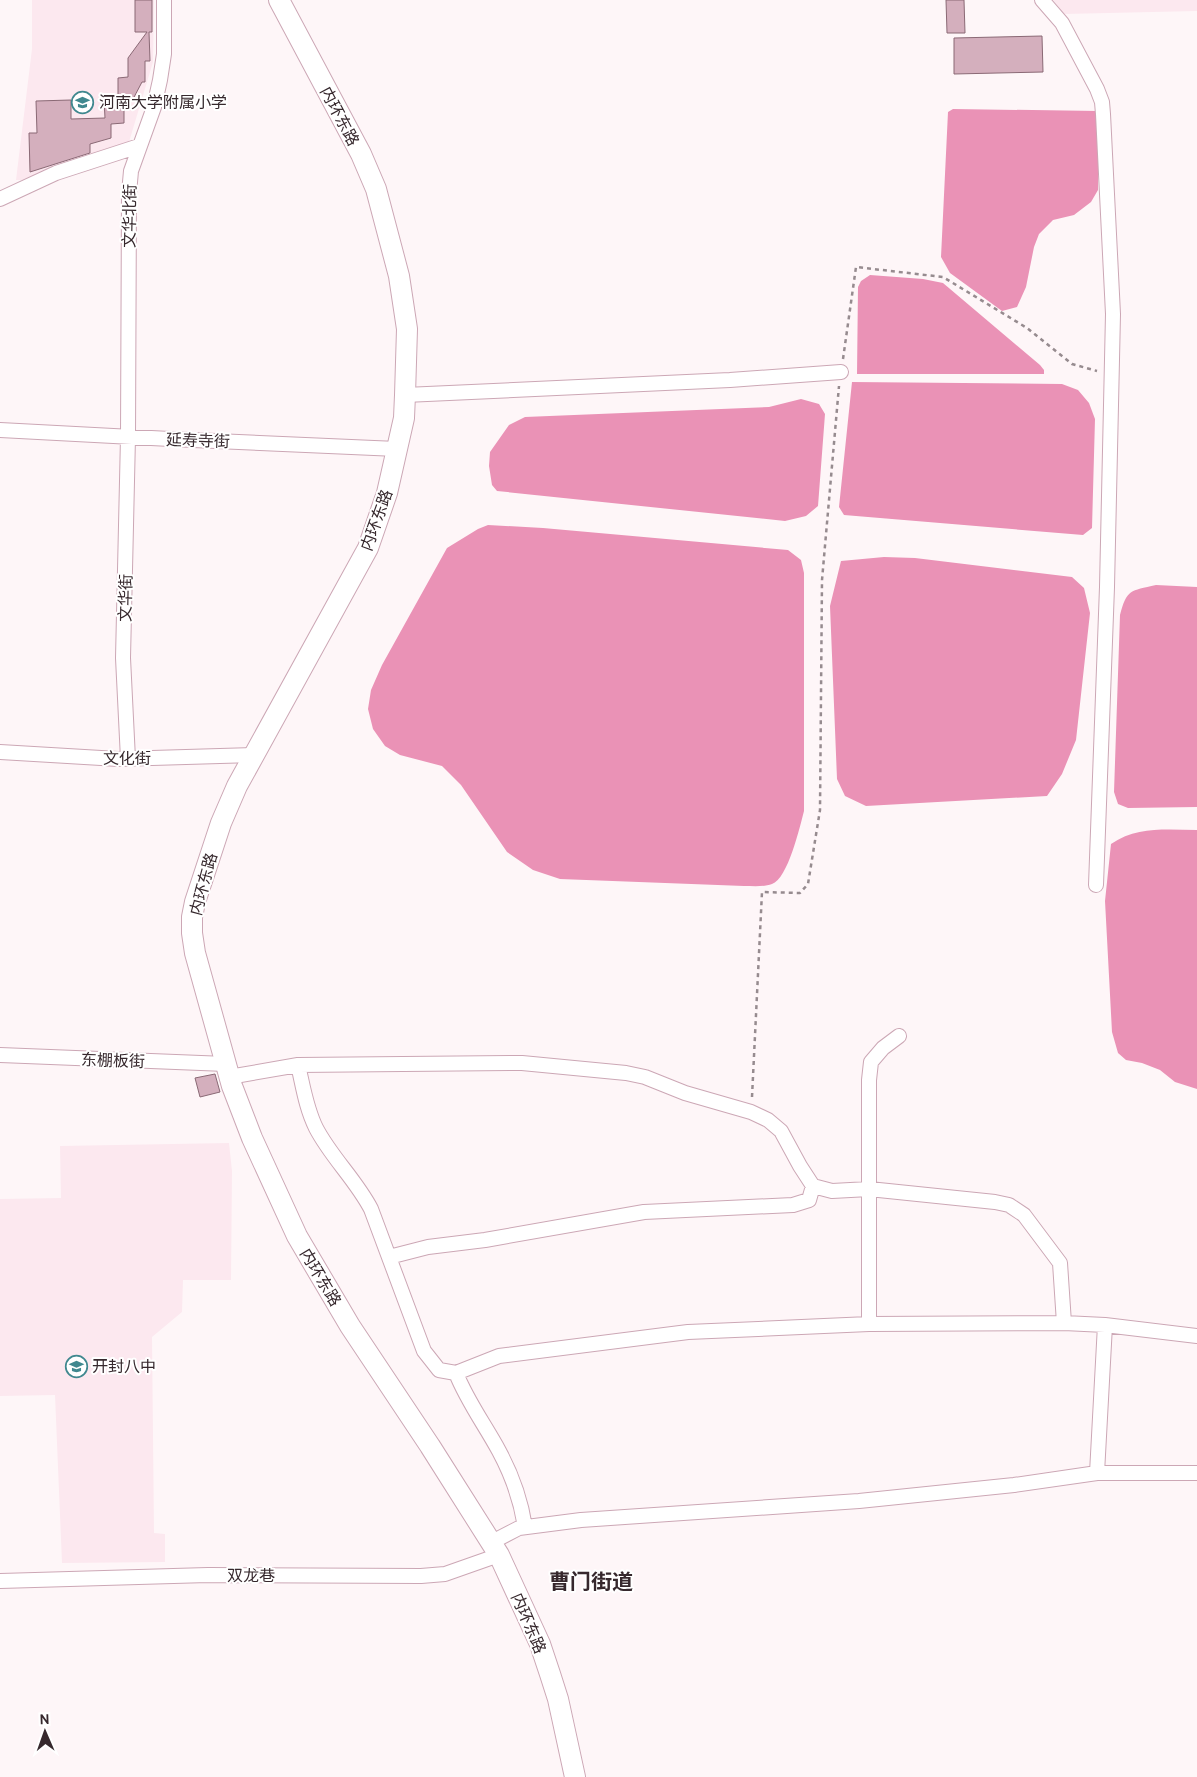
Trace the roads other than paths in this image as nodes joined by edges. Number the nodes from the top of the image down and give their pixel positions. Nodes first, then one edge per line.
1 (164, 0) edge
2 (279, 0) edge
3 (1042, 0) edge
4 (139, 146) junction
5 (0, 199) edge
6 (841, 372) road end
7 (405, 395) junction
8 (0, 430) edge
9 (128, 437) junction
10 (397, 449) junction
11 (0, 752) edge
12 (254, 755) junction
13 (128, 759) junction
14 (1096, 885) dead end
15 (899, 1036) dead end
16 (0, 1055) edge
17 (298, 1065) junction
18 (227, 1071) junction
19 (814, 1186) junction
20 (869, 1189) junction
21 (389, 1257) junction
22 (1064, 1323) junction
23 (869, 1324) junction
24 (1105, 1325) junction
25 (1197, 1336) edge
26 (456, 1373) junction
27 (1097, 1473) junction
28 (1197, 1473) edge
29 (525, 1527) junction
30 (495, 1549) junction
31 (0, 1581) edge
32 (575, 1777) edge

1 - 4 street, 文华北街
2 - 7 street, 内环东路
3 - 14 street
4 - 5 street
4 - 9 street, 文华北街
6 - 7 street
7 - 10 street, 内环东路
8 - 9 street, 延寿寺街
9 - 10 street, 延寿寺街
9 - 13 street, 文华街
10 - 12 street, 内环东路
11 - 13 street, 文化街
12 - 13 street, 文化街
12 - 18 street, 内环东路
15 - 20 street
16 - 18 street, 东棚板街
17 - 18 street, 东棚板街
17 - 19 street, 东棚板街
17 - 21 street
18 - 30 street, 内环东路
19 - 20 street
19 - 21 street
20 - 22 street
20 - 23 street
21 - 26 street
22 - 23 street
22 - 24 street
23 - 26 street
24 - 25 street
24 - 27 street
26 - 29 street
27 - 28 street, 双龙巷
27 - 29 street, 双龙巷
29 - 30 street, 双龙巷
30 - 31 street, 双龙巷
30 - 32 street, 内环东路

